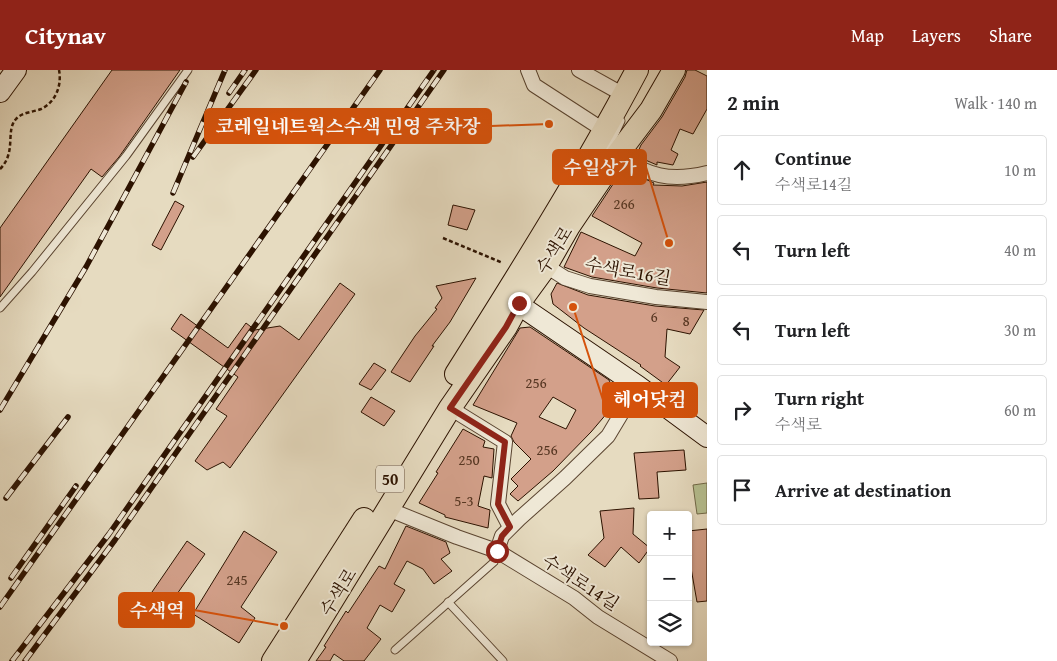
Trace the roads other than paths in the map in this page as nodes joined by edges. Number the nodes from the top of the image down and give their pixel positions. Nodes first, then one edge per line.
1 (16, 70) edge
2 (188, 70) edge
3 (528, 70) edge
4 (579, 70) edge
5 (637, 70) edge
6 (674, 70) edge
7 (0, 92) edge
8 (625, 104) junction
9 (605, 131) junction
10 (617, 155) junction
11 (707, 173) edge
12 (587, 199) junction
13 (546, 266) junction
14 (513, 300) junction
15 (707, 302) edge
16 (0, 308) edge
17 (638, 386) junction
18 (450, 408) junction
19 (707, 437) edge
20 (388, 509) junction
21 (510, 527) junction
22 (497, 551) junction
23 (448, 602) junction
24 (394, 650) dead end
25 (272, 661) edge
26 (295, 661) edge
27 (503, 661) edge
28 (670, 661) edge

1 - 7 main road
2 - 16 lane
3 - 9 street
4 - 8 street
5 - 8 main road, 수색로 / 50
6 - 10 main road, 수색로 / 50
8 - 9 main road, 수색로 / 50
8 - 12 lane
9 - 14 main road, 수색로 / 50
10 - 11 street
10 - 12 main road, 수색로 / 50
12 - 13 main road, 수색로 / 50
13 - 14 main road, 수색로 / 50
13 - 15 street, 수색로16길
14 - 17 main road
14 - 18 main road, 수색로 / 50
14 - 25 main road, 수색로 / 50
17 - 19 main road
17 - 21 street
18 - 20 main road, 수색로 / 50
18 - 21 street
20 - 22 street, 수색로14길
20 - 26 main road, 수색로 / 50
21 - 22 street
22 - 23 lane
22 - 28 street, 수색로14길
23 - 24 lane
23 - 27 lane

